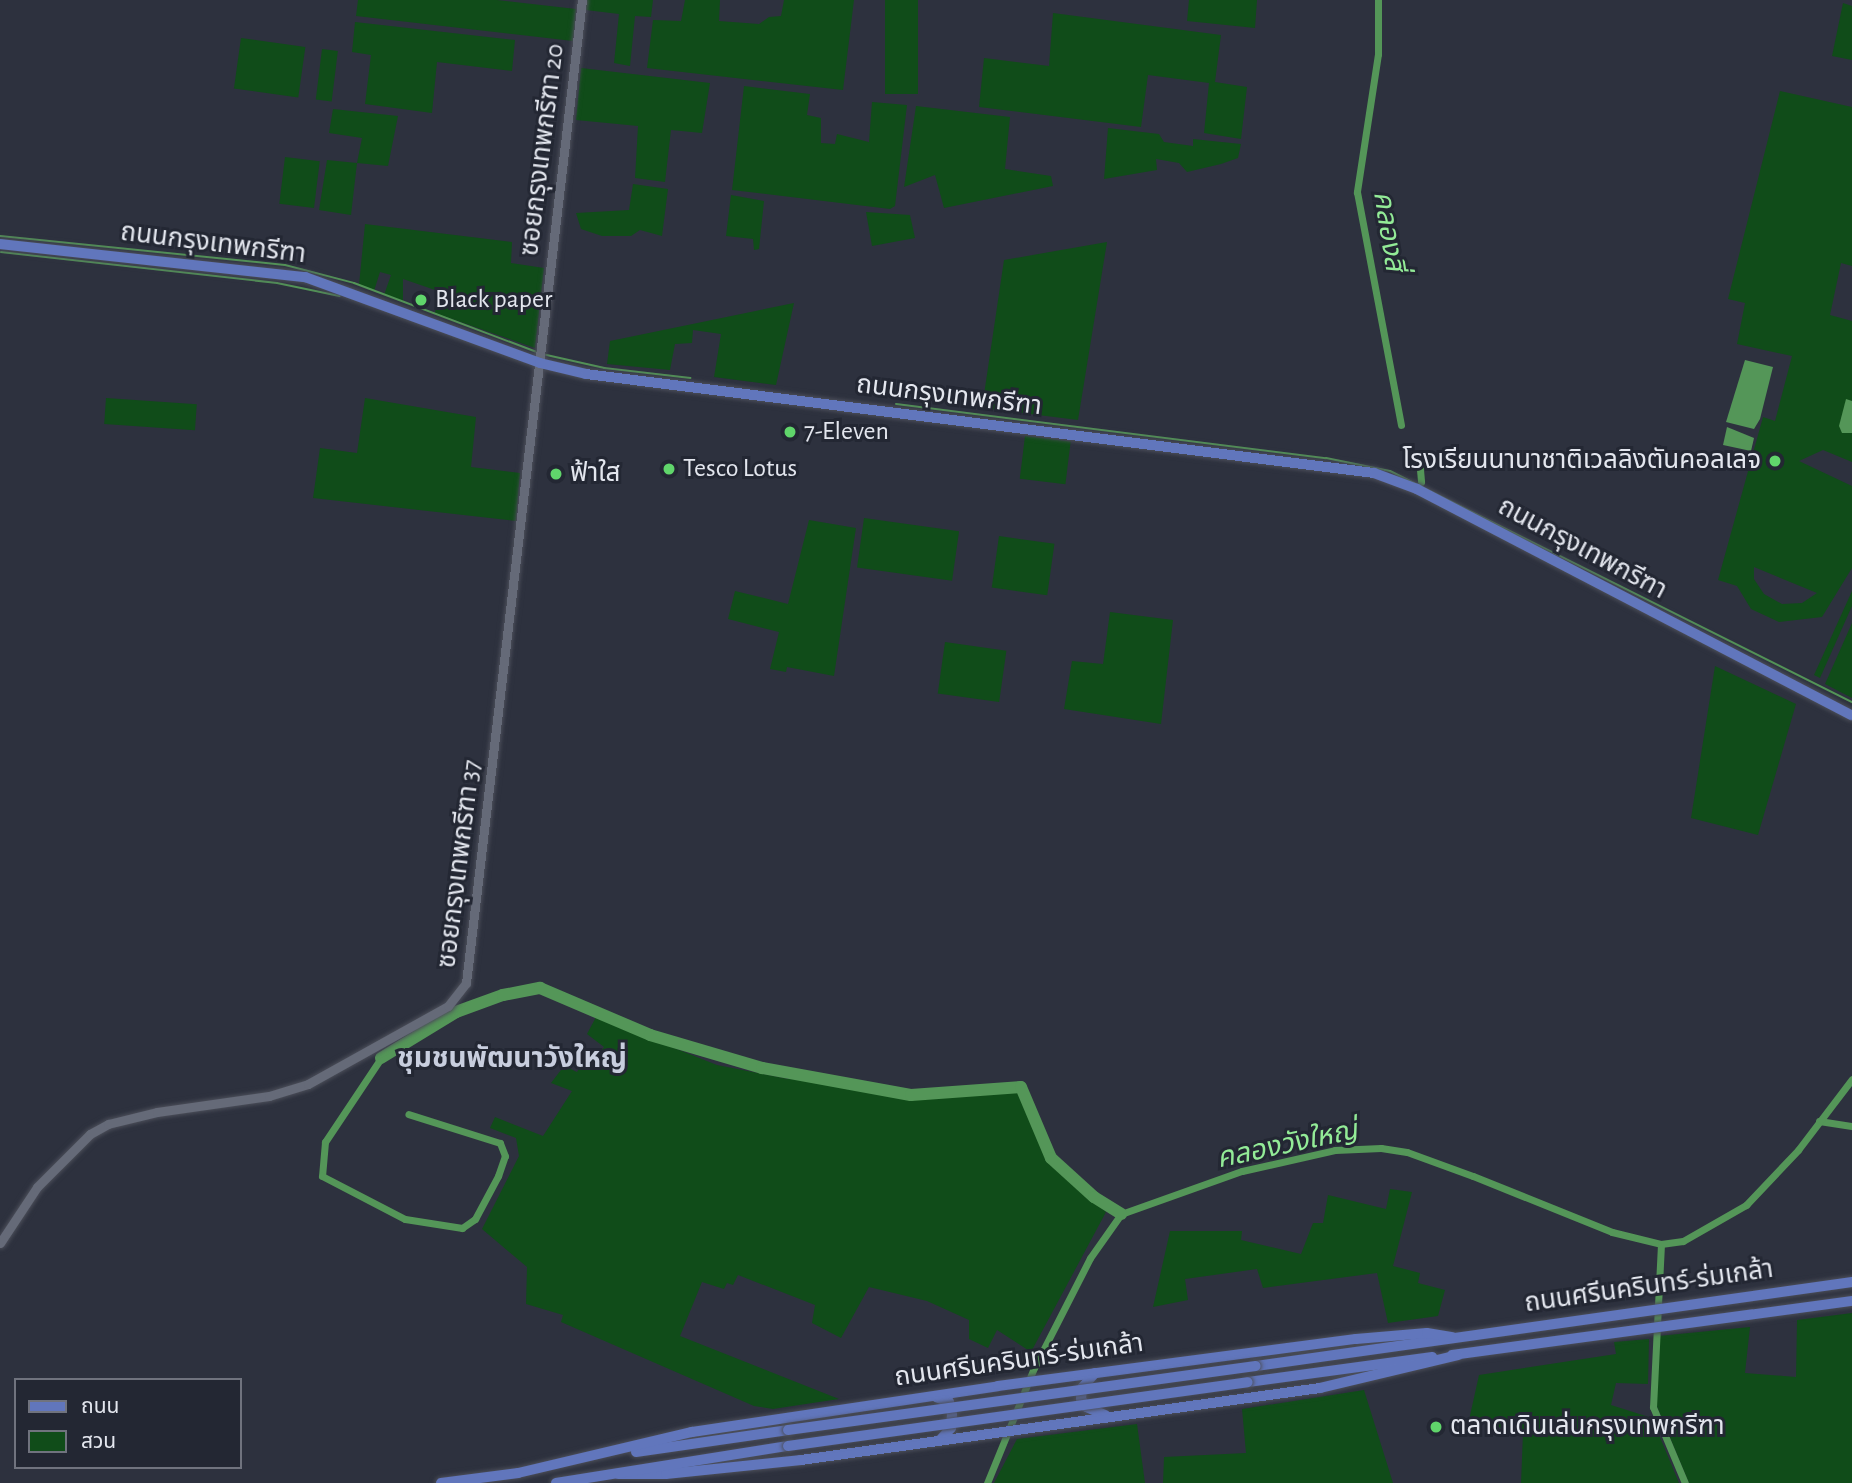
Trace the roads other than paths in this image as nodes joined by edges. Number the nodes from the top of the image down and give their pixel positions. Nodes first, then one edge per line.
1 (582, 0) edge
2 (0, 244) edge
3 (541, 355) junction
4 (1852, 715) edge
5 (0, 1243) edge
6 (1852, 1282) edge
7 (1852, 1301) edge
8 (1453, 1337) junction
9 (1458, 1355) junction
10 (1095, 1373) junction
11 (933, 1396) junction
12 (1107, 1416) junction
13 (940, 1440) junction
14 (594, 1456) junction
15 (618, 1474) junction
16 (441, 1483) edge
17 (556, 1483) edge

1 - 3 street, ซอยกรุงเทพกรีฑา 20
2 - 3 main road, ถนนกรุงเทพกรีฑา
3 - 4 main road, ถนนกรุงเทพกรีฑา
3 - 5 street, ซอยกรุงเทพกรีฑา 37
6 - 8 main road, ถนนศรีนครินทร์-ร่มเกล้า
7 - 9 main road, ถนนศรีนครินทร์-ร่มเกล้า
8 - 10 main road, ถนนศรีนครินทร์-ร่มเกล้า
8 - 14 main road, ถนนศรีนครินทร์-ร่มเกล้า, bridge
9 - 12 main road, ถนนศรีนครินทร์-ร่มเกล้า
9 - 15 main road, ถนนศรีนครินทร์-ร่มเกล้า, bridge
10 - 11 main road, ถนนศรีนครินทร์-ร่มเกล้า
10 - 12 main road
11 - 13 main road
11 - 14 main road, ถนนศรีนครินทร์-ร่มเกล้า
12 - 13 main road, ถนนศรีนครินทร์-ร่มเกล้า
13 - 15 main road, ถนนศรีนครินทร์-ร่มเกล้า
14 - 16 main road, ถนนศรีนครินทร์-ร่มเกล้า
15 - 17 main road, ถนนศรีนครินทร์-ร่มเกล้า

